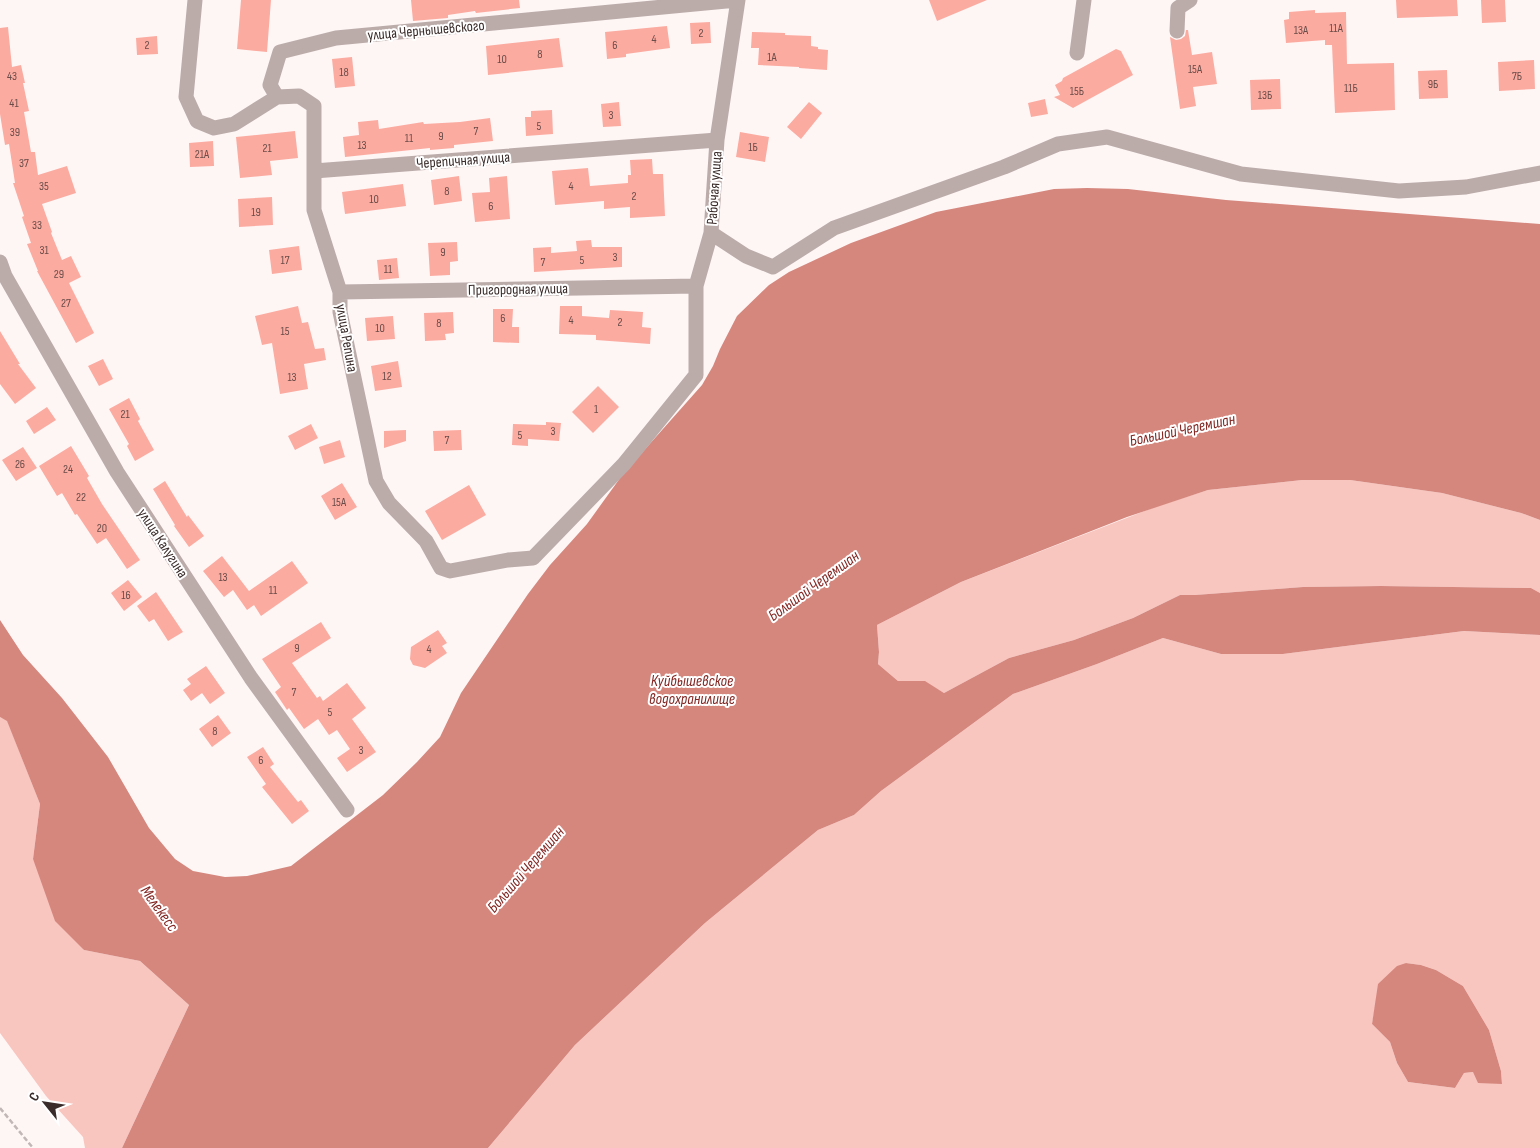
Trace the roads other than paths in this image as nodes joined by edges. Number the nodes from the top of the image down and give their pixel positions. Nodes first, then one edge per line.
1 (196, 0) edge
2 (737, 0) edge
3 (1084, 0) edge
4 (1190, 0) edge
5 (1177, 31) dead end
6 (1077, 52) dead end
7 (278, 97) junction
8 (717, 140) junction
9 (314, 171) junction
10 (1540, 173) edge
11 (711, 233) junction
12 (0, 262) edge
13 (696, 286) junction
14 (340, 292) junction
15 (696, 375) joint
16 (347, 810) dead end

1 - 7 street
2 - 7 street, улица Чернышевского
2 - 8 street, Рабочая улица
3 - 6 street
4 - 5 street
7 - 9 street
8 - 9 street, Черепичная улица
8 - 11 street, Рабочая улица
9 - 14 street, улица Репина
10 - 11 street
11 - 13 street, Рабочая улица
12 - 16 street, улица Калугина
13 - 14 street, Пригородная улица
13 - 15 street, Рабочая улица
14 - 15 street, улица Репина

